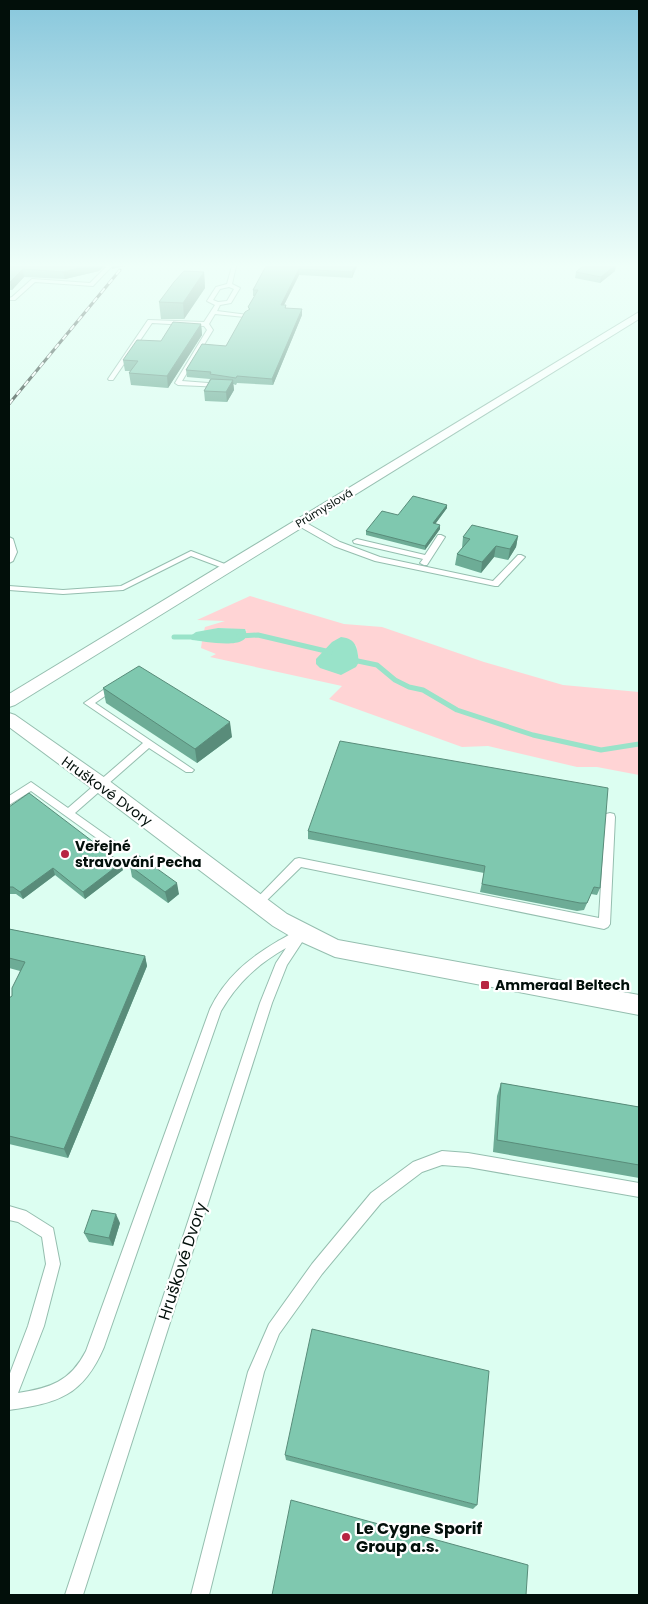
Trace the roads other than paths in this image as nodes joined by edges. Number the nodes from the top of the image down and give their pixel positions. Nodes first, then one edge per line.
1 (137, 341) edge
2 (203, 341) edge
3 (598, 341) edge
4 (111, 379) dead end
5 (232, 387) edge
6 (300, 523) junction
7 (441, 537) dead end
8 (9, 539) edge
9 (357, 540) dead end
10 (520, 556) dead end
11 (426, 558) junction
12 (9, 560) edge
13 (226, 566) junction
14 (420, 568) junction
15 (9, 588) edge
16 (122, 680) edge
17 (9, 701) edge
18 (9, 719) edge
19 (149, 743) junction
20 (188, 770) dead end
21 (101, 785) junction
22 (9, 801) edge
23 (69, 813) junction
24 (610, 817) dead end
25 (116, 848) dead end
26 (257, 903) junction
27 (302, 933) junction
28 (639, 1005) edge
29 (639, 1190) edge
30 (9, 1213) edge
31 (9, 1395) edge
32 (9, 1402) edge
33 (74, 1595) edge
34 (200, 1595) edge

1 - 4 lane
2 - 5 lane
3 - 6 street, Průmyslová
6 - 13 street, Průmyslová
6 - 14 lane
7 - 11 lane
8 - 12 lane
9 - 11 lane
10 - 14 lane
11 - 14 lane
13 - 15 lane
13 - 17 street, Průmyslová
16 - 19 lane
18 - 21 street, Hruškové Dvory
19 - 20 lane
19 - 21 lane
21 - 23 lane
21 - 26 street, Hruškové Dvory
22 - 23 lane
23 - 25 lane
24 - 26 lane
26 - 27 street, Hruškové Dvory
27 - 28 street, Hruškové Dvory
27 - 32 lane
27 - 33 lane, Hruškové Dvory
29 - 34 lane
30 - 31 lane

